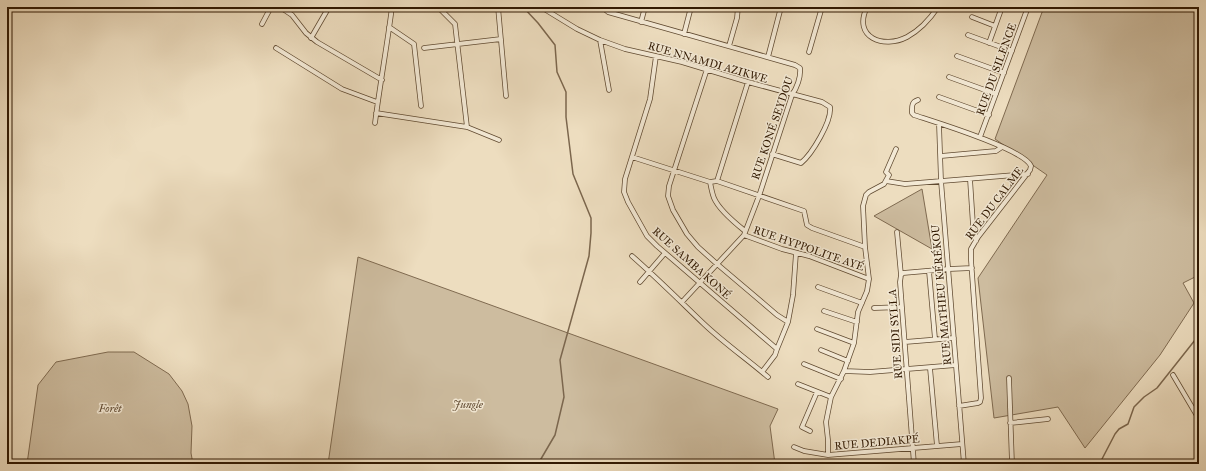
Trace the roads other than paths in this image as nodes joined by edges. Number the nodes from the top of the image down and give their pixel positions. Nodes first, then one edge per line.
1 (270, 7) edge
2 (280, 7) edge
3 (329, 7) edge
4 (392, 7) edge
5 (438, 7) edge
6 (498, 7) edge
7 (541, 7) edge
8 (602, 7) edge
9 (644, 7) edge
10 (691, 7) edge
11 (738, 7) edge
12 (781, 7) edge
13 (822, 7) edge
14 (867, 7) edge
15 (938, 7) edge
16 (994, 7) edge
17 (1028, 7) edge
18 (1002, 8) edge
19 (972, 17) dead end
20 (641, 22) junction
21 (262, 24) dead end
22 (995, 26) junction
23 (389, 27) junction
24 (684, 34) junction
25 (968, 35) dead end
26 (312, 38) junction
27 (501, 39) junction
28 (600, 40) junction
29 (458, 43) junction
30 (989, 43) junction
31 (729, 46) junction
32 (276, 48) dead end
33 (424, 48) dead end
34 (1012, 51) junction
35 (809, 52) dead end
36 (656, 56) junction
37 (957, 56) dead end
38 (768, 57) junction
39 (707, 69) junction
40 (1004, 73) junction
41 (949, 77) dead end
42 (382, 80) junction
43 (748, 82) junction
44 (609, 90) dead end
45 (996, 94) junction
46 (792, 95) junction
47 (506, 96) dead end
48 (939, 97) dead end
49 (918, 100) dead end
50 (377, 102) junction
51 (421, 106) dead end
52 (376, 113) junction
53 (989, 115) junction
54 (375, 123) dead end
55 (940, 124) junction
56 (467, 128) junction
57 (980, 137) junction
58 (499, 140) dead end
59 (1002, 147) junction
60 (896, 149) dead end
61 (772, 154) junction
62 (941, 156) junction
63 (632, 157) junction
64 (675, 170) junction
65 (1028, 174) junction
66 (970, 179) junction
67 (717, 181) junction
68 (886, 181) junction
69 (941, 181) junction
70 (710, 182) junction
71 (759, 196) junction
72 (897, 232) dead end
73 (745, 233) junction
74 (976, 241) junction
75 (865, 247) junction
76 (796, 252) junction
77 (665, 253) junction
78 (632, 256) dead end
79 (717, 264) junction
80 (972, 268) junction
81 (948, 269) junction
82 (649, 271) junction
83 (930, 271) junction
84 (901, 275) junction
85 (869, 279) junction
86 (640, 282) dead end
87 (699, 284) junction
88 (818, 287) dead end
89 (682, 302) junction
90 (862, 303) junction
91 (902, 307) junction
92 (874, 308) dead end
93 (824, 311) dead end
94 (788, 322) junction
95 (857, 322) junction
96 (817, 329) dead end
97 (954, 338) junction
98 (935, 339) junction
99 (905, 342) junction
100 (854, 344) junction
101 (777, 349) junction
102 (821, 350) dead end
103 (848, 361) junction
104 (804, 364) dead end
105 (956, 365) junction
106 (930, 368) junction
107 (907, 370) junction
108 (844, 371) junction
109 (762, 372) junction
110 (1173, 375) dead end
111 (768, 377) dead end
112 (1008, 378) dead end
113 (841, 379) junction
114 (798, 384) dead end
115 (817, 392) junction
116 (831, 397) junction
117 (959, 406) junction
118 (1048, 419) dead end
119 (1199, 419) edge
120 (1010, 423) junction
121 (810, 431) dead end
122 (962, 444) junction
123 (937, 446) junction
124 (794, 447) dead end
125 (913, 448) junction
126 (828, 455) junction
127 (914, 464) edge
128 (964, 464) edge
129 (1012, 464) edge

1 - 21 street
2 - 26 street
3 - 26 street
4 - 23 street
5 - 29 street
6 - 27 street
7 - 28 street, RUE NNAMDI AZIKWE
8 - 20 street, RUE KONÉ SEYDOU
9 - 20 street
10 - 24 street
11 - 31 street
12 - 38 street
13 - 35 street
14 - 15 street
16 - 18 street
17 - 34 street, RUE DU SILENCE
18 - 22 street
19 - 22 street
20 - 24 street, RUE KONÉ SEYDOU
22 - 30 street
23 - 42 street
23 - 51 street
24 - 31 street, RUE KONÉ SEYDOU
25 - 30 street
26 - 42 street
27 - 29 street
27 - 47 street
28 - 36 street, RUE NNAMDI AZIKWE
28 - 44 street
29 - 33 street
29 - 56 street
30 - 34 street
31 - 38 street, RUE KONÉ SEYDOU
32 - 50 street
34 - 40 street, RUE DU SILENCE
36 - 39 street, RUE NNAMDI AZIKWE
36 - 63 street, RUE SAMBA KONÉ
37 - 40 street
38 - 46 street, RUE KONÉ SEYDOU
39 - 43 street, RUE NNAMDI AZIKWE
39 - 64 street
40 - 45 street, RUE DU SILENCE
41 - 45 street
42 - 50 street
43 - 46 street, RUE NNAMDI AZIKWE
43 - 67 street
45 - 53 street, RUE DU SILENCE
46 - 61 street, RUE KONÉ SEYDOU
46 - 61 street, RUE NNAMDI AZIKWE
48 - 53 street
49 - 55 street, RUE DU CALME
50 - 52 street
52 - 54 street
52 - 56 street
53 - 57 street, RUE DU SILENCE
55 - 57 street, RUE DU CALME
55 - 62 street, RUE MATHIEU KÉRÉKOU
56 - 58 street
57 - 59 street, RUE DU CALME
59 - 62 street
59 - 65 street, RUE DU CALME
60 - 68 street
61 - 71 street, RUE KONÉ SEYDOU
62 - 69 street, RUE MATHIEU KÉRÉKOU
63 - 64 street
63 - 77 street, RUE SAMBA KONÉ
64 - 70 street
64 - 79 street
65 - 66 street
65 - 74 street, RUE DU CALME
66 - 69 street
66 - 74 street
67 - 70 street
67 - 71 street
68 - 69 street
68 - 75 street
69 - 81 street, RUE MATHIEU KÉRÉKOU
70 - 73 street
71 - 73 street, RUE KONÉ SEYDOU
71 - 75 street
72 - 84 street
73 - 76 street, RUE HYPPOLITE AYÉ
73 - 79 street, RUE KONÉ SEYDOU
74 - 80 street, RUE DU CALME
75 - 85 street
76 - 85 street, RUE HYPPOLITE AYÉ
76 - 94 street
77 - 82 street
77 - 87 street, RUE SAMBA KONÉ
78 - 82 street
79 - 87 street, RUE KONÉ SEYDOU
79 - 94 street
80 - 81 street, RUE SIDI SYLLA
80 - 117 street, RUE DU CALME
81 - 83 street, RUE SIDI SYLLA
81 - 97 street, RUE MATHIEU KÉRÉKOU
82 - 86 street
82 - 89 street
83 - 84 street, RUE SIDI SYLLA
83 - 98 street
84 - 91 street, RUE SIDI SYLLA
85 - 90 street
87 - 89 street, RUE KONÉ SEYDOU
87 - 101 street, RUE SAMBA KONÉ
88 - 90 street
89 - 109 street
90 - 95 street
91 - 92 street
91 - 99 street, RUE SIDI SYLLA
93 - 95 street
94 - 101 street
95 - 100 street
96 - 100 street
97 - 98 street
97 - 105 street, RUE MATHIEU KÉRÉKOU
98 - 99 street
99 - 107 street, RUE SIDI SYLLA
100 - 103 street
101 - 109 street
102 - 103 street
103 - 108 street
104 - 113 street
105 - 106 street
105 - 117 street, RUE MATHIEU KÉRÉKOU
106 - 107 street
106 - 123 street
107 - 108 street
107 - 125 street, RUE SIDI SYLLA
108 - 113 street
109 - 111 street
110 - 119 street
112 - 120 street
113 - 116 street
114 - 115 street
115 - 116 street
115 - 121 street
116 - 126 street
117 - 122 street, RUE MATHIEU KÉRÉKOU
118 - 120 street
120 - 129 street
122 - 123 street, RUE DEDIAKPÉ
122 - 128 street, RUE MATHIEU KÉRÉKOU
123 - 125 street, RUE DEDIAKPÉ
124 - 126 street, RUE DEDIAKPÉ
125 - 126 street, RUE DEDIAKPÉ
125 - 127 street, RUE SIDI SYLLA

